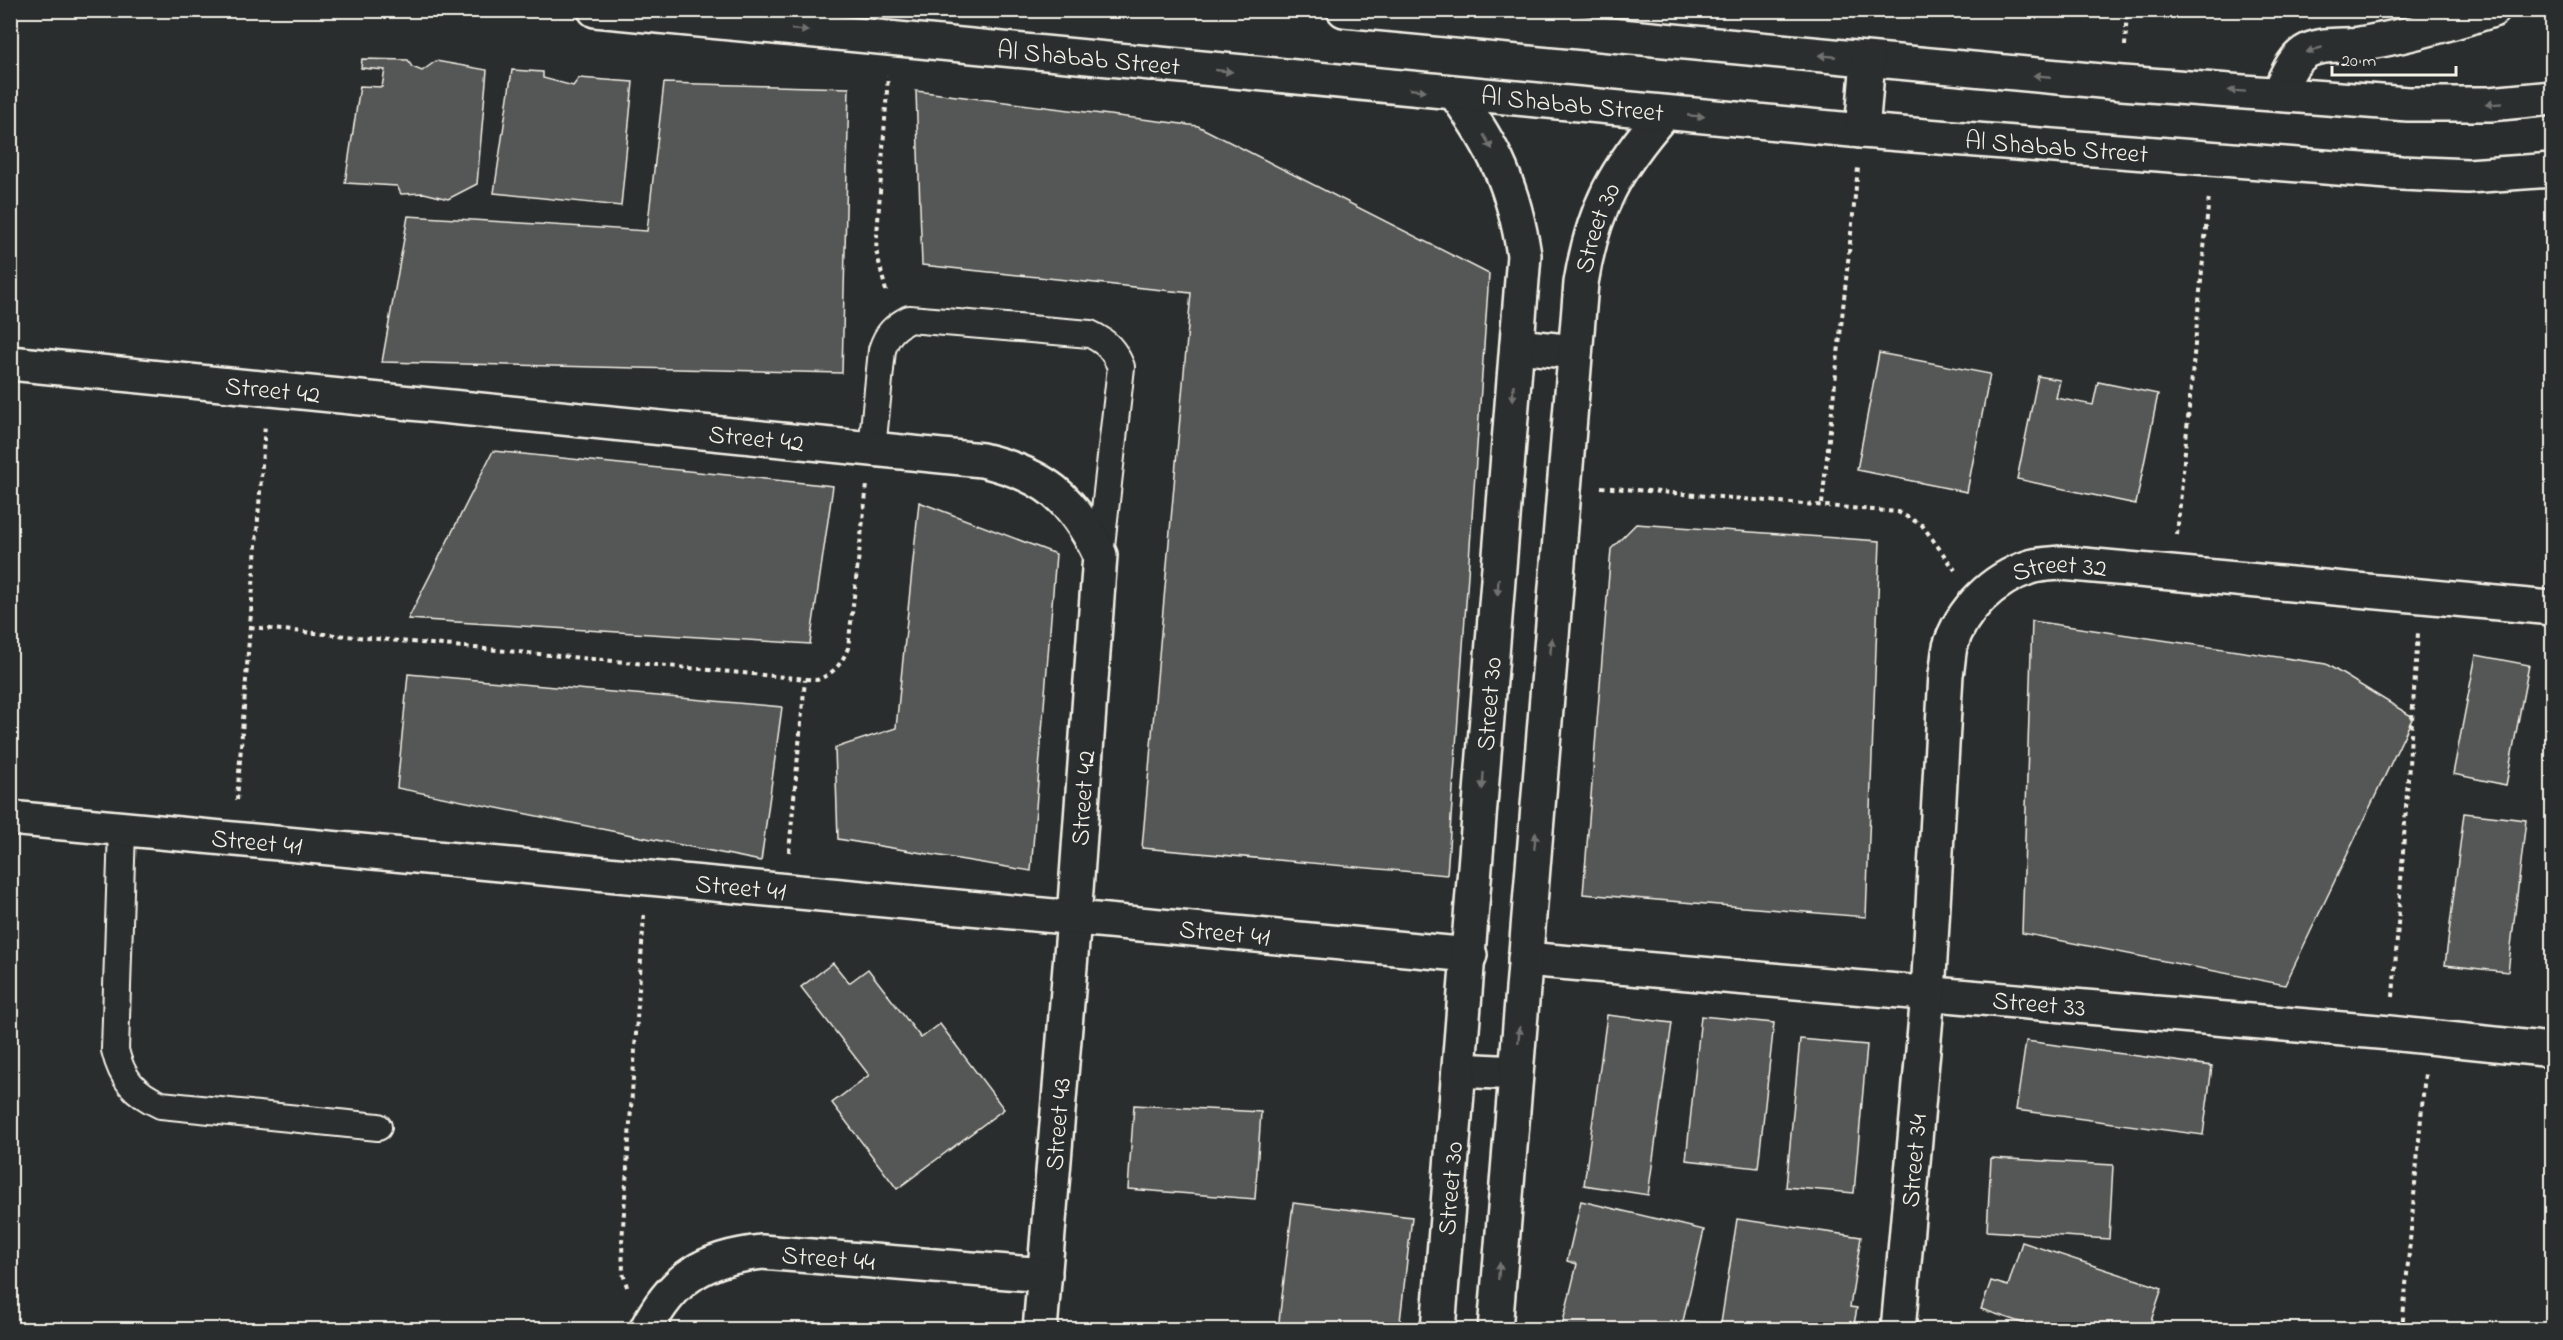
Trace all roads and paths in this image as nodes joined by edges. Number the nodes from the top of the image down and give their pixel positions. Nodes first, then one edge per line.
1 (596, 10) edge
2 (1344, 10) edge
3 (2493, 10) edge
4 (1380, 12) edge
5 (764, 19) edge
6 (891, 39) junction
7 (1868, 60) junction
8 (1455, 93) junction
9 (2278, 94) junction
10 (2553, 98) edge
11 (1664, 113) junction
12 (1862, 131) junction
13 (2212, 159) junction
14 (2553, 170) edge
15 (896, 325) junction
16 (1517, 346) junction
17 (1575, 352) junction
18 (10, 363) edge
19 (268, 388) junction
20 (872, 449) junction
21 (1564, 484) junction
22 (1822, 504) junction
23 (1100, 555) junction
24 (2174, 573) junction
25 (2421, 596) junction
26 (1977, 600) junction
27 (2553, 608) edge
28 (250, 627) junction
29 (805, 680) junction
30 (10, 818) edge
31 (122, 829) junction
32 (234, 838) junction
33 (647, 878) junction
34 (786, 890) junction
35 (1074, 918) junction
36 (1470, 955) junction
37 (1525, 958) junction
38 (1928, 994) junction
39 (2390, 1033) junction
40 (2428, 1037) junction
41 (2553, 1050) edge
42 (1459, 1070) junction
43 (1516, 1073) junction
44 (378, 1127) dead end
45 (1045, 1275) junction
46 (628, 1294) dead end
47 (646, 1329) edge
48 (1040, 1329) edge
49 (1438, 1329) edge
50 (1494, 1329) edge
51 (1898, 1329) edge
52 (2402, 1329) edge

1 - 5 street, Al Shabab Street
2 - 4 street
3 -> 9 street
7 -> 4 street
5 -> 6 street, Al Shabab Street
6 -> 8 street, Al Shabab Street
6 - 15 path
9 -> 7 street
7 - 12 street
8 - 11 street, Al Shabab Street
8 -> 16 street, Street 30
10 -> 9 street
11 -> 12 street, Al Shabab Street
11 - 17 street, Street 30
12 - 13 street, Al Shabab Street
12 - 22 path
13 - 14 street, Al Shabab Street
13 - 24 path
15 - 20 lane
15 - 23 lane
16 - 17 street
16 -> 36 street, Street 30
17 - 21 street, Street 30
18 - 19 street, Street 42
19 - 20 street, Street 42
19 - 28 path
20 - 23 street, Street 42
20 - 29 path
21 - 22 path
37 -> 21 street, Street 30
22 - 26 path
23 - 35 street, Street 42
24 - 25 street, Street 32
24 - 26 street, Street 32
25 - 27 street, Street 32
25 - 39 path
26 - 38 street, Street 32
28 - 29 path
28 - 32 path
29 - 34 path
30 - 31 street, Street 41
31 - 32 street, Street 41
31 - 44 lane
32 - 33 street, Street 41
33 - 34 street, Street 41
33 - 46 path
34 - 35 street, Street 41
35 - 36 street, Street 41
35 - 45 street, Street 43
36 - 42 street, Street 30
37 - 38 street, Street 33
43 -> 37 street, Street 30
38 - 39 street, Street 33
38 - 51 street, Street 34
39 - 40 street, Street 33
40 - 41 street, Street 33
40 - 52 path
42 - 43 street
42 - 49 street, Street 30
50 -> 43 street, Street 30
45 - 47 street, Street 44
45 - 48 street, Street 43

